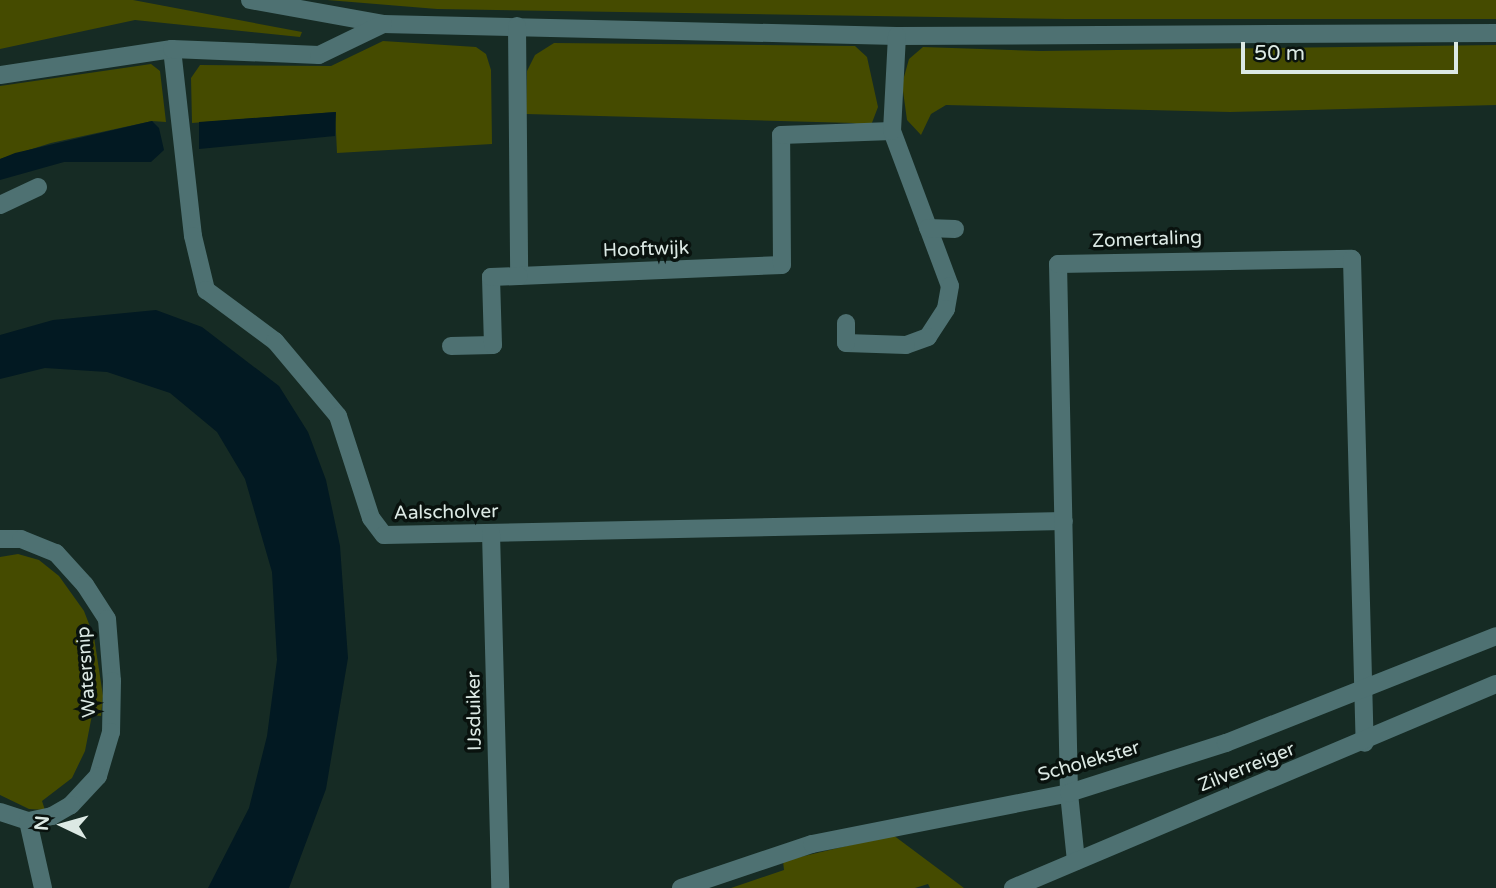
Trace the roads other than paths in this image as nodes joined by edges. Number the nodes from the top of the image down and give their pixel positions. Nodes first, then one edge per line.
1 (250, 0) edge
2 (383, 24) junction
3 (517, 26) junction
4 (1496, 33) edge
5 (897, 36) junction
6 (172, 50) junction
7 (0, 75) edge
8 (892, 131) junction
9 (38, 187) dead end
10 (0, 205) edge
11 (928, 228) junction
12 (955, 229) dead end
13 (519, 276) junction
14 (846, 323) dead end
15 (452, 346) dead end
16 (1064, 521) junction
17 (491, 533) junction
18 (0, 539) edge
19 (1496, 636) edge
20 (1496, 684) edge
21 (1362, 691) junction
22 (1365, 743) junction
23 (1069, 793) junction
24 (0, 813) edge
25 (28, 821) junction
26 (1076, 860) junction
27 (43, 888) edge
28 (500, 888) edge
29 (681, 888) edge
30 (1013, 888) edge

1 - 2 street
2 - 3 street
2 - 6 street
3 - 5 street
3 - 13 street
4 - 5 street
5 - 8 street
6 - 7 street
6 - 17 street, Aalscholver
8 - 11 street
8 - 13 street, Hooftwijk
9 - 10 street
11 - 12 street
11 - 14 street
13 - 15 street
16 - 17 street, Aalscholver
16 - 21 street, Zomertaling
16 - 23 street, Zomertaling
17 - 28 street, IJsduiker
18 - 25 street, Watersnip
19 - 21 street, Scholekster
20 - 22 street, Zilverreiger
21 - 22 street, Zomertaling
21 - 23 street, Scholekster
22 - 26 street, Zilverreiger
23 - 26 street, Zomertaling
23 - 29 street, Scholekster
24 - 25 street
25 - 27 street
26 - 30 street, Zilverreiger

